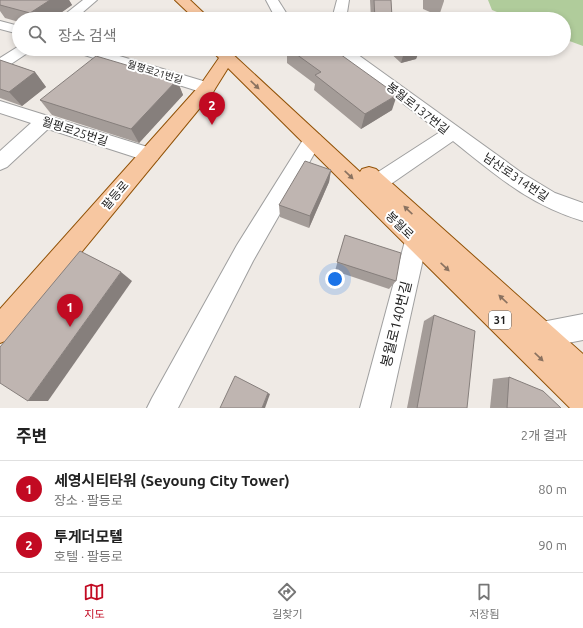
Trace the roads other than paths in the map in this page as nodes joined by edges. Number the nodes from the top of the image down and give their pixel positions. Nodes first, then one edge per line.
1 (91, 0) edge
2 (272, 0) edge
3 (343, 0) edge
4 (177, 2) edge
5 (75, 12) edge
6 (182, 12) edge
7 (192, 12) edge
8 (279, 12) edge
9 (340, 12) edge
10 (0, 25) edge
11 (12, 28) edge
12 (14, 56) edge
13 (103, 56) edge
14 (221, 56) edge
15 (228, 56) edge
16 (228, 56) edge
17 (350, 56) edge
18 (0, 65) edge
19 (207, 88) junction
20 (0, 107) edge
21 (45, 121) junction
22 (453, 132) junction
23 (313, 140) junction
24 (150, 155) junction
25 (0, 162) edge
26 (371, 186) junction
27 (583, 212) edge
28 (416, 241) junction
29 (583, 327) edge
30 (0, 329) edge
31 (542, 335) junction
32 (583, 372) edge
33 (583, 400) edge
34 (162, 408) edge
35 (375, 408) edge

1 - 5 street
2 - 8 street
3 - 9 street
4 - 6 main road
4 - 7 main road
10 - 11 street
12 - 18 street
13 - 19 street, 월평로21번길
14 - 19 main road, 팔등로
15 -> 23 main road, 봉월로 / 31
16 - 26 main road
17 - 22 street, 봉월로137번길
19 - 24 main road, 팔등로
20 - 21 street, 월평로25번길
21 - 24 street, 월평로25번길
21 - 25 street
22 - 26 street, 봉월로137번길
22 - 27 street, 남산로314번길
23 -> 26 main road, 봉월로 / 31
23 - 34 street
24 - 30 main road, 팔등로
26 - 28 main road, 봉월로 / 31
31 -> 26 main road
28 -> 33 main road, 봉월로 / 31
28 - 35 street, 봉월로140번길
29 - 31 street
31 - 32 main road

